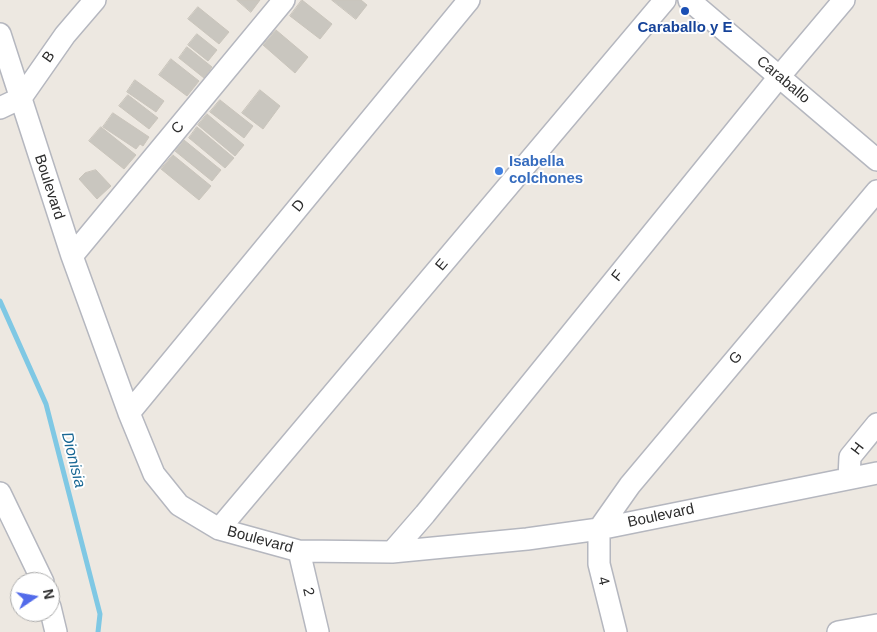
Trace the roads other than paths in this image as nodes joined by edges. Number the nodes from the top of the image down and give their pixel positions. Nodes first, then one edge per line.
1 (94, 0) edge
2 (284, 0) edge
3 (469, 0) edge
4 (664, 0) edge
5 (689, 0) edge
6 (844, 0) edge
7 (0, 34) edge
8 (779, 77) junction
9 (21, 98) junction
10 (0, 108) edge
11 (877, 160) edge
12 (877, 191) edge
13 (72, 256) junction
14 (129, 413) junction
15 (877, 424) edge
16 (877, 473) edge
17 (849, 478) junction
18 (0, 493) edge
19 (5, 518) edge
20 (219, 529) junction
21 (599, 529) junction
22 (299, 551) junction
23 (392, 552) junction
24 (37, 572) edge
25 (877, 625) edge
26 (318, 632) edge
27 (616, 632) edge
28 (838, 632) edge

1 - 9 street, B
2 - 13 street, C
3 - 14 street, D
4 - 20 street, E
5 - 8 street, Caraballo
6 - 8 street, F
7 - 9 street, Boulevard
8 - 11 street, Caraballo
8 - 23 street, F
9 - 10 street, B
9 - 13 street, Boulevard
12 - 21 street, G
13 - 14 street, Boulevard
14 - 20 street, Boulevard
15 - 17 street, H
16 - 17 street, Boulevard
17 - 21 street, Boulevard
18 - 19 street
19 - 24 street
20 - 22 street, Boulevard
21 - 23 street, Boulevard
21 - 27 street, 4
22 - 23 street, Boulevard
22 - 26 street, 2
25 - 28 street

